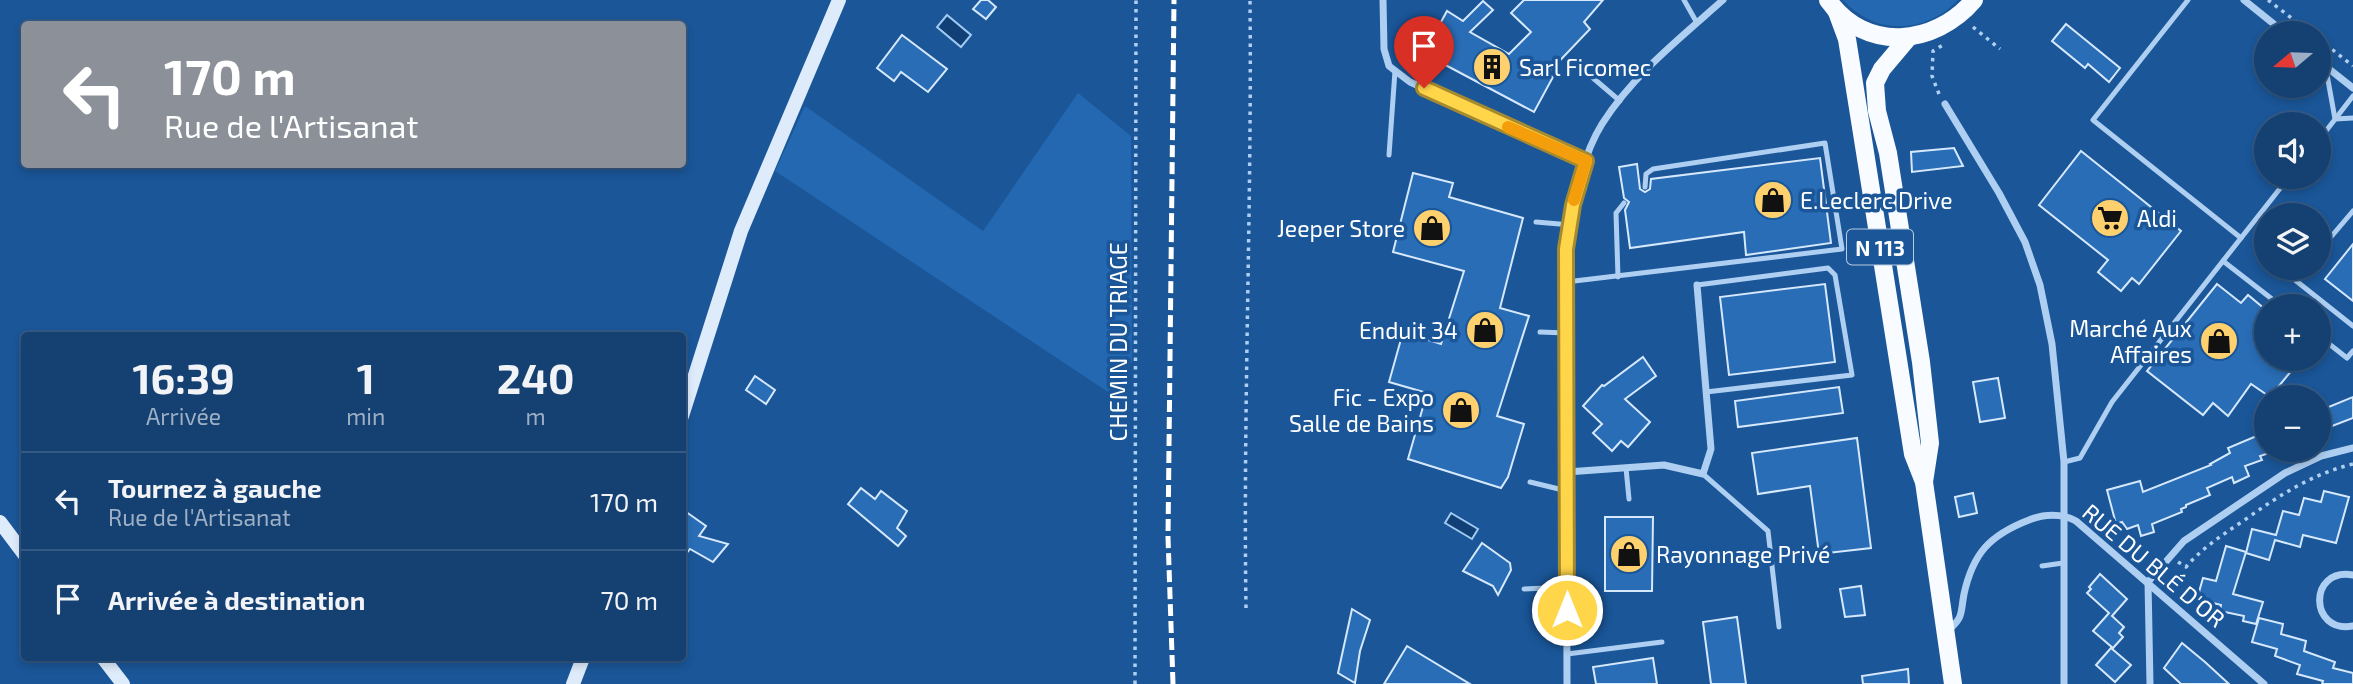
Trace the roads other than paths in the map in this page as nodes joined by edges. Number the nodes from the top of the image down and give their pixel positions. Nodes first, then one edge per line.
1 (839, 0) edge
2 (1383, 0) edge
3 (1684, 0) edge
4 (1723, 0) edge
5 (1974, 0) edge
6 (2188, 0) edge
7 (2244, 0) edge
8 (1832, 6) edge
9 (2270, 21) edge
10 (1697, 23) junction
11 (1909, 37) junction
12 (1579, 66) dead end
13 (2331, 70) edge
14 (1395, 71) junction
15 (2353, 88) edge
16 (2331, 90) edge
17 (2353, 96) edge
18 (1620, 101) junction
19 (1945, 104) road end
20 (2353, 118) edge
21 (2335, 119) junction
22 (2331, 124) edge
23 (1389, 155) dead end
24 (1586, 161) junction
25 (1645, 187) dead end
26 (2280, 189) edge
27 (1624, 203) dead end
28 (2353, 211) edge
29 (1536, 222) dead end
30 (1570, 225) junction
31 (2331, 237) edge
32 (2241, 238) junction
33 (2223, 261) junction
34 (1618, 276) junction
35 (2295, 280) edge
36 (1566, 282) junction
37 (1697, 285) joint
38 (2266, 294) edge
39 (2353, 326) edge
40 (1540, 332) dead end
41 (1566, 333) junction
42 (2331, 345) edge
43 (2353, 351) edge
44 (1706, 392) junction
45 (686, 403) edge
46 (2353, 449) edge
47 (2064, 462) junction
48 (1626, 468) junction
49 (1567, 472) junction
50 (1703, 474) junction
51 (1530, 482) dead end
52 (1924, 482) junction
53 (1567, 491) junction
54 (1629, 499) dead end
55 (2063, 515) junction
56 (0, 522) edge
57 (21, 550) edge
58 (2063, 563) junction
59 (2042, 566) dead end
60 (2353, 575) edge
61 (2148, 582) junction
62 (1567, 587) junction
63 (1524, 589) dead end
64 (2353, 626) edge
65 (1779, 627) dead end
66 (1947, 633) junction
67 (1662, 642) dead end
68 (1567, 654) junction
69 (105, 661) edge
70 (582, 661) edge
71 (123, 684) edge
72 (572, 684) edge
73 (1567, 684) edge
74 (1953, 684) edge
75 (2064, 684) edge
76 (2150, 684) edge
77 (2264, 684) edge

1 - 45 street
2 - 14 street
3 - 10 lane
4 - 10 street
5 - 11 main road
6 - 32 lane
7 - 9 street
8 - 11 main road
8 - 52 main road, N 113
10 - 18 street
11 - 52 main road, N 113
12 - 18 lane
13 - 15 street
14 - 23 lane
14 - 24 street
16 - 21 lane
17 - 21 lane
18 - 24 street
19 - 47 street
20 - 21 lane
21 - 22 lane
24 - 30 street
25 - 34 lane
26 - 32 lane
27 - 34 lane
28 - 31 lane
29 - 30 lane
30 - 36 street
32 - 33 lane
33 - 38 lane
33 - 47 lane
34 - 36 lane
35 - 39 lane
36 - 41 street
37 - 44 street
37 - 44 lane
40 - 41 lane
41 - 49 street
42 - 43 lane
44 - 50 street
46 - 61 street
47 - 55 street
48 - 49 street
48 - 50 street
48 - 54 lane
49 - 53 street
50 - 65 lane
51 - 53 lane
52 - 66 main road, N 113
53 - 62 street
55 - 58 street
55 - 61 street, RUE DU BLÉ D'OR
55 - 66 street, RUE DU BLÉ D'OR
56 - 57 street
58 - 59 lane
58 - 75 street
60 - 64 street
61 - 76 street
61 - 77 street, RUE DU BLÉ D'OR
62 - 63 lane
62 - 68 street
66 - 74 main road, N 113
67 - 68 lane
68 - 73 street
69 - 71 street
70 - 72 street

